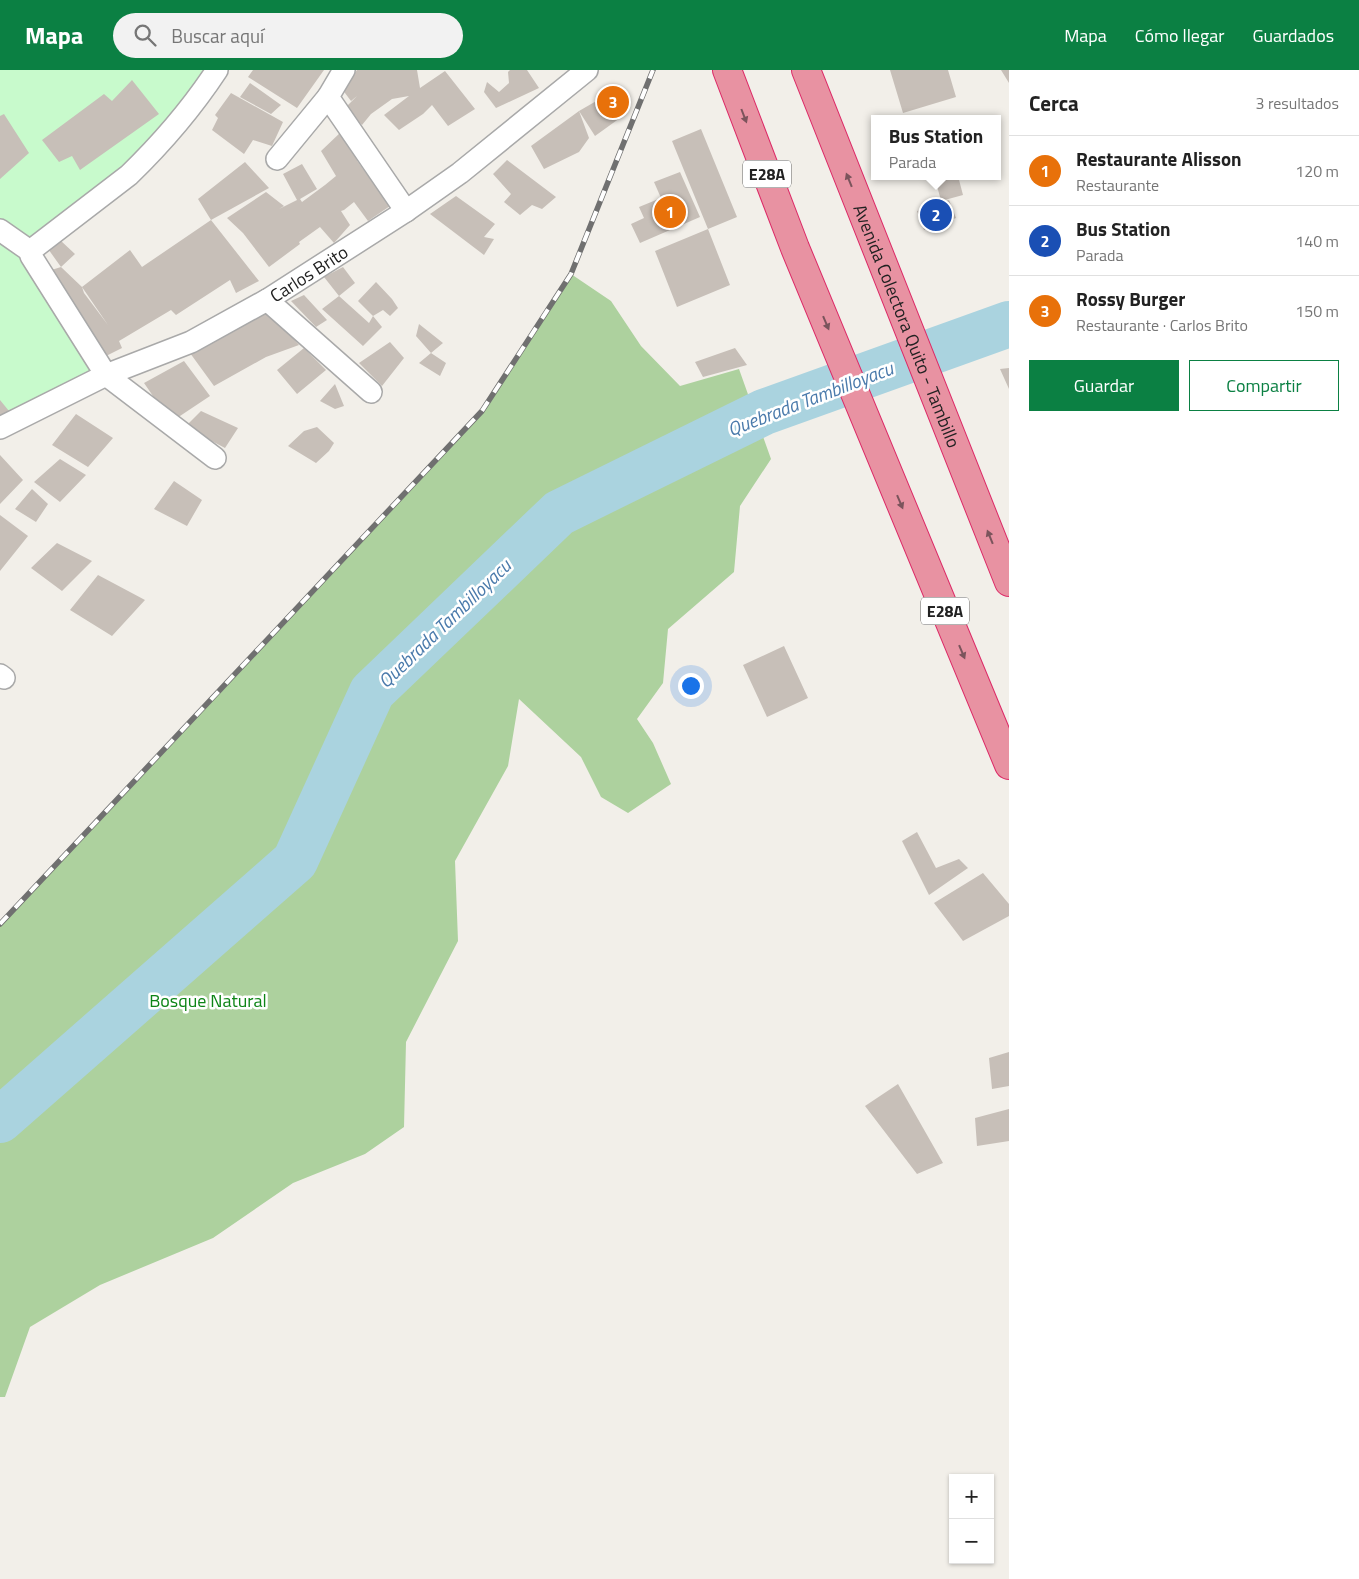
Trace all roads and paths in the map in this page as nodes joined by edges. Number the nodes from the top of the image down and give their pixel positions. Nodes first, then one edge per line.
1 (217, 70) edge
2 (344, 70) edge
3 (588, 70) edge
4 (727, 70) edge
5 (806, 70) edge
6 (328, 97) junction
7 (277, 159) dead end
8 (406, 211) junction
9 (0, 230) edge
10 (30, 251) junction
11 (267, 300) junction
12 (106, 375) junction
13 (370, 392) dead end
14 (0, 428) edge
15 (216, 458) dead end
16 (1009, 582) edge
17 (1009, 765) edge

1 - 10 street
2 - 6 street
3 - 8 street, Carlos Brito
4 -> 17 highway, E28A
16 -> 5 highway, Avenida Colectora Quito - Tambillo
6 - 7 street
6 - 8 street
8 - 11 street, Carlos Brito
9 - 10 street
10 - 12 street
11 - 12 street, Carlos Brito
11 - 13 street
12 - 14 street, Carlos Brito
12 - 15 street

